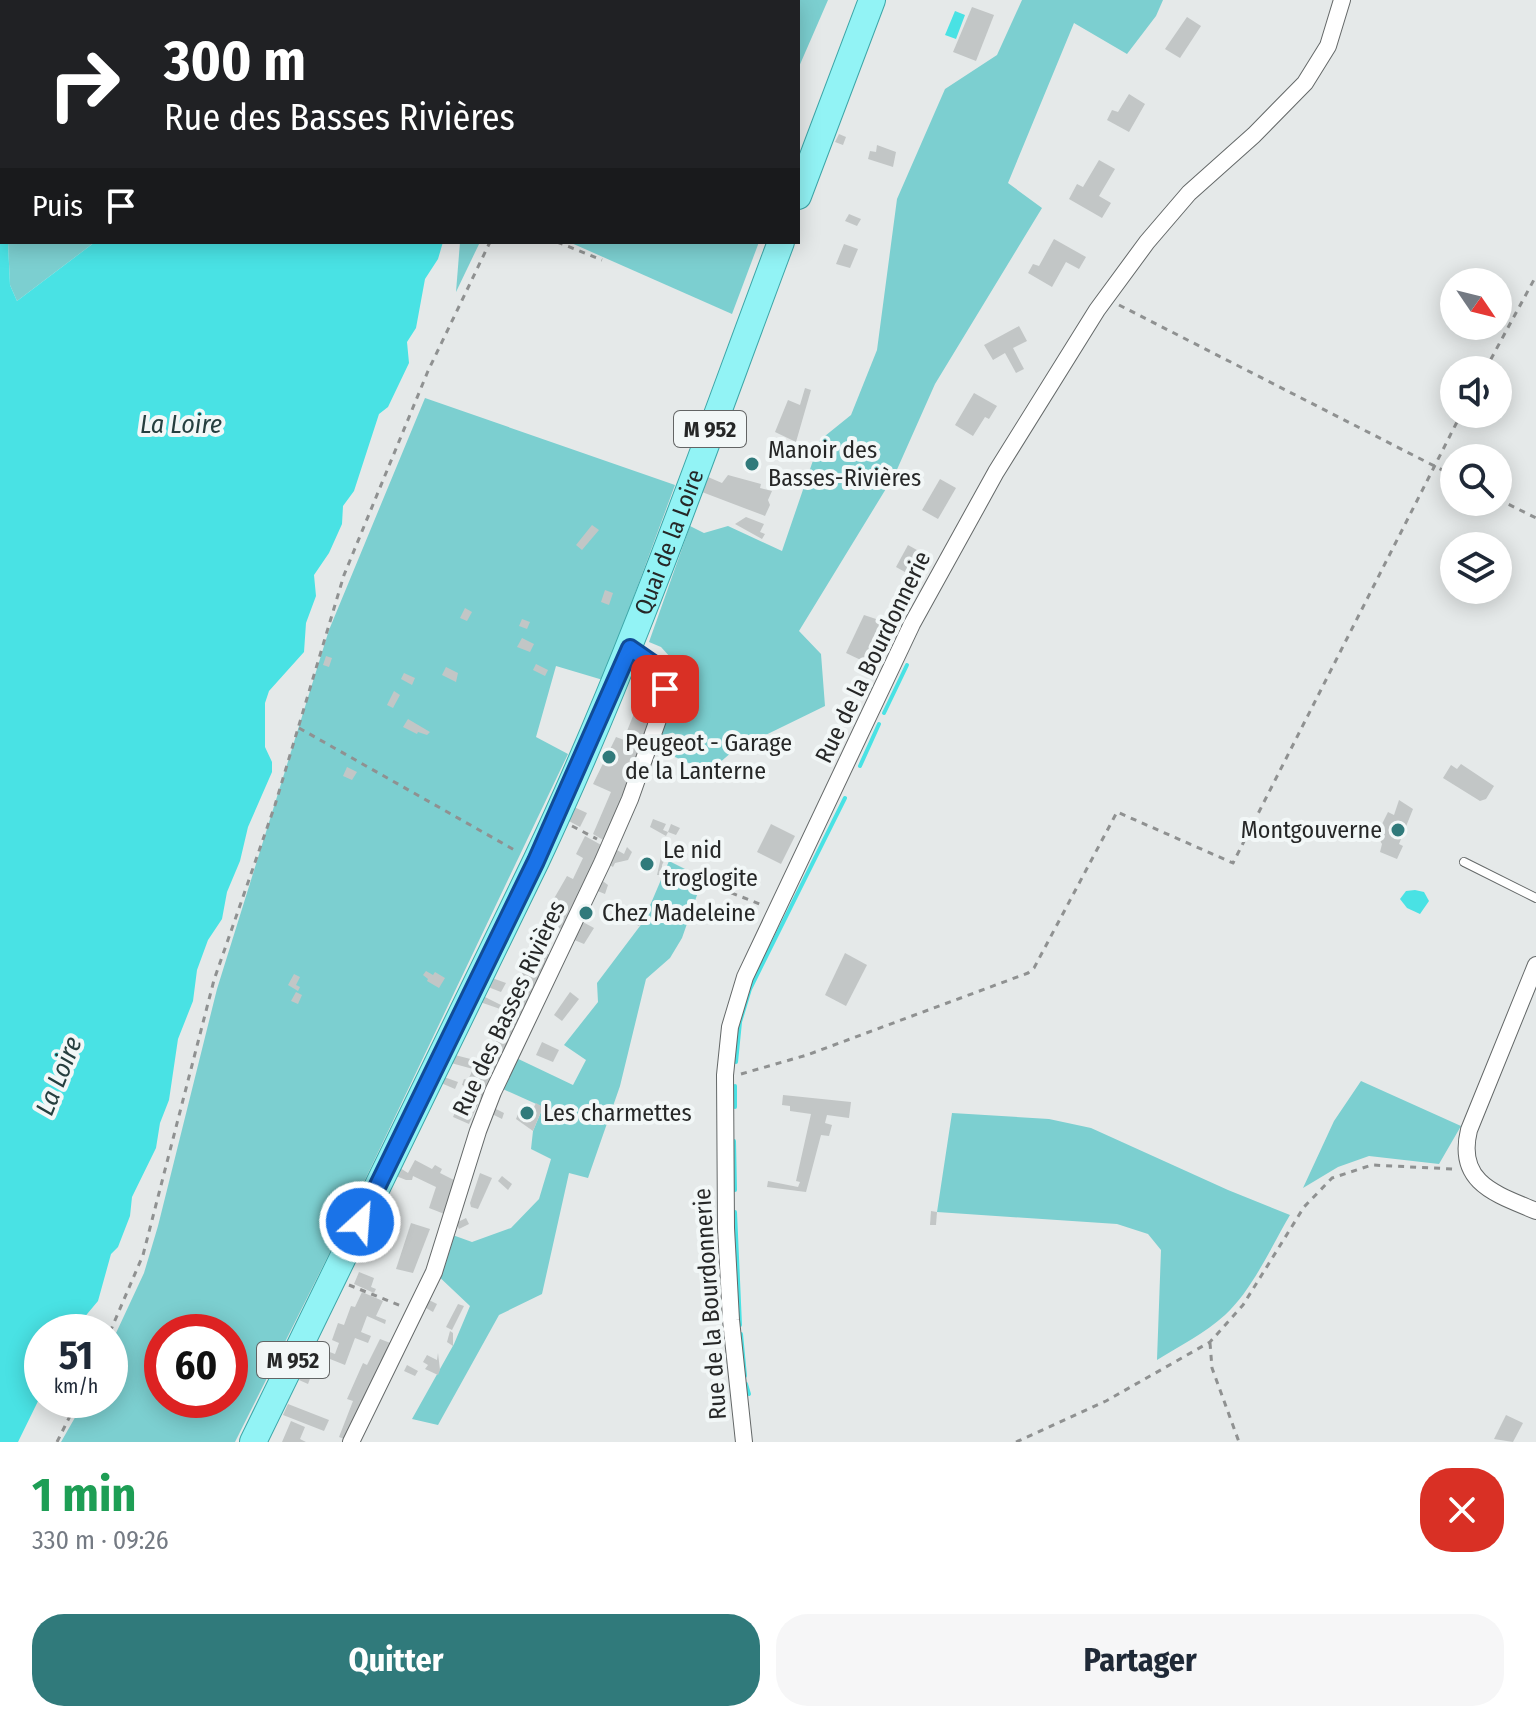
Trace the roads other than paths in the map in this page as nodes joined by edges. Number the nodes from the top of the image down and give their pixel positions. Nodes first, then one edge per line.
1 (872, 0) edge
2 (1342, 0) edge
3 (800, 191) edge
4 (780, 244) edge
5 (630, 648) junction
6 (1464, 862) dead end
7 (1536, 898) edge
8 (1536, 965) edge
9 (1536, 1211) edge
10 (253, 1442) edge
11 (351, 1442) edge
12 (744, 1442) edge

1 - 3 main road
2 - 12 street, Rue de la Bourdonnerie
4 - 5 main road, Quai de la Loire / M 952
5 - 10 main road, Quai de la Loire / M 952
5 - 11 street, Rue des Basses Rivières
6 - 7 lane
8 - 9 street

